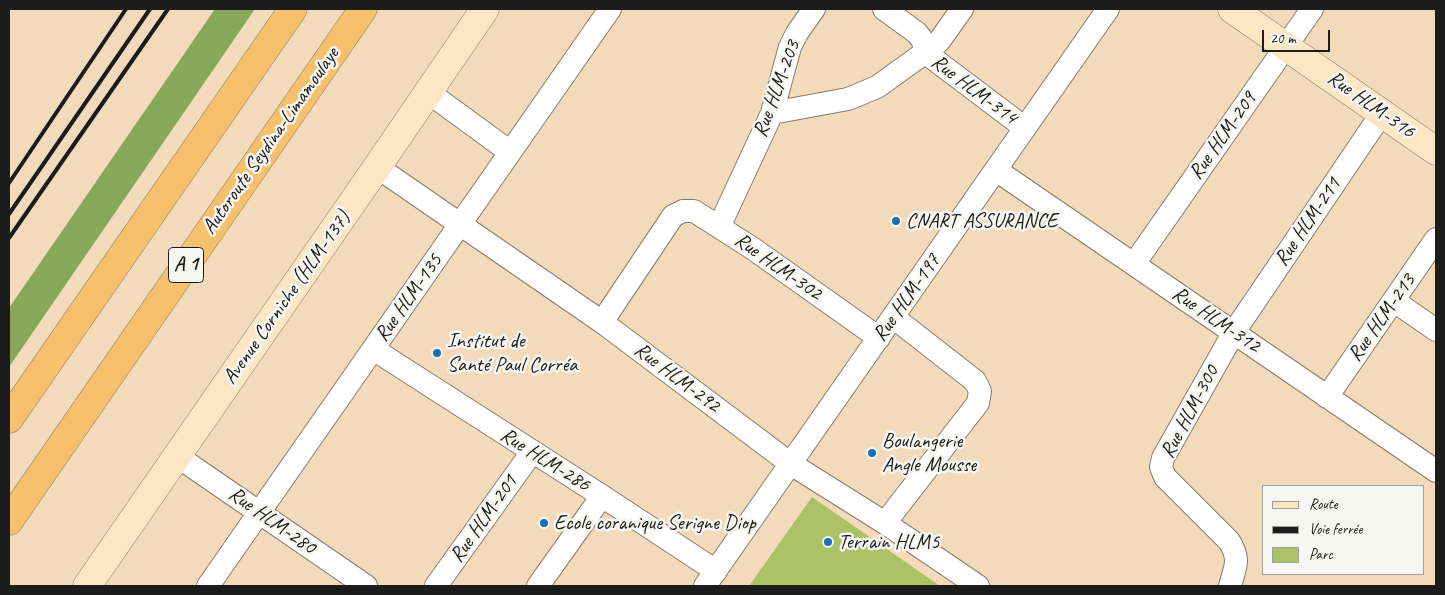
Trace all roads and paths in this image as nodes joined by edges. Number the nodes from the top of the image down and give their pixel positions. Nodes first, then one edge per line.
1 (293, 9) edge
2 (363, 9) edge
3 (485, 9) edge
4 (610, 9) edge
5 (814, 9) edge
6 (884, 9) edge
7 (962, 9) edge
8 (1108, 9) edge
9 (1232, 9) edge
10 (1312, 9) edge
11 (1286, 46) junction
12 (925, 52) junction
13 (428, 92) junction
14 (772, 112) junction
15 (1382, 113) junction
16 (1025, 128) junction
17 (1436, 151) edge
18 (510, 152) junction
19 (378, 167) junction
20 (996, 170) junction
21 (460, 224) junction
22 (719, 227) junction
23 (1436, 239) edge
24 (1134, 264) junction
25 (1394, 300) junction
26 (893, 317) junction
27 (602, 322) junction
28 (1436, 330) edge
29 (1234, 332) junction
30 (879, 338) junction
31 (373, 349) junction
32 (1327, 397) junction
33 (9, 419) edge
34 (532, 452) junction
35 (177, 456) junction
36 (791, 464) junction
37 (1436, 471) edge
38 (602, 496) junction
39 (259, 512) junction
40 (9, 521) edge
41 (885, 523) junction
42 (711, 579) edge
43 (87, 586) edge
44 (208, 586) edge
45 (366, 586) edge
46 (436, 586) edge
47 (538, 586) edge
48 (978, 586) edge
49 (1230, 586) edge

1 - 33 highway
2 - 40 highway, Autoroute Seydina-Limamoulaye / A 1
3 - 13 street, Avenue Corniche (HLM-137)
4 - 18 street, Rue HLM-135
5 - 14 street, Rue HLM-203
6 - 12 street, Rue HLM-314
7 - 12 street
8 - 16 street, Rue HLM-197
9 - 11 street, Rue HLM-316
10 - 11 street, Rue HLM-209
11 - 15 street, Rue HLM-316
11 - 24 street, Rue HLM-209
12 - 14 street
12 - 16 street, Rue HLM-314
13 - 18 street
13 - 19 street, Avenue Corniche (HLM-137)
14 - 22 street, Rue HLM-203
15 - 17 street, Rue HLM-316
15 - 29 street, Rue HLM-211
16 - 20 street, Rue HLM-197
18 - 21 street, Rue HLM-135
19 - 21 street, Rue HLM-292
19 - 35 street, Avenue Corniche (HLM-137)
20 - 24 street, Rue HLM-312
20 - 26 street, Rue HLM-197
21 - 27 street, Rue HLM-292
21 - 31 street, Rue HLM-135
22 - 27 street, Rue HLM-302
22 - 30 street, Rue HLM-302
23 - 25 street, Rue HLM-213
24 - 29 street, Rue HLM-312
25 - 28 street
25 - 32 street, Rue HLM-213
26 - 30 street, Rue HLM-197
26 - 41 street
27 - 36 street, Rue HLM-292
29 - 32 street, Rue HLM-312
29 - 49 street, Rue HLM-300
30 - 36 street, Rue HLM-197
31 - 34 street, Rue HLM-286
31 - 39 street, Rue HLM-135
32 - 37 street, Rue HLM-312
34 - 38 street, Rue HLM-286
34 - 46 street, Rue HLM-201
35 - 39 street, Rue HLM-280
35 - 43 street, Avenue Corniche (HLM-137)
36 - 41 street, Rue HLM-292
36 - 42 street, Rue HLM-197
38 - 42 street, Rue HLM-286
38 - 47 street
39 - 44 street, Rue HLM-135
39 - 45 street, Rue HLM-280
41 - 48 street, Rue HLM-292

